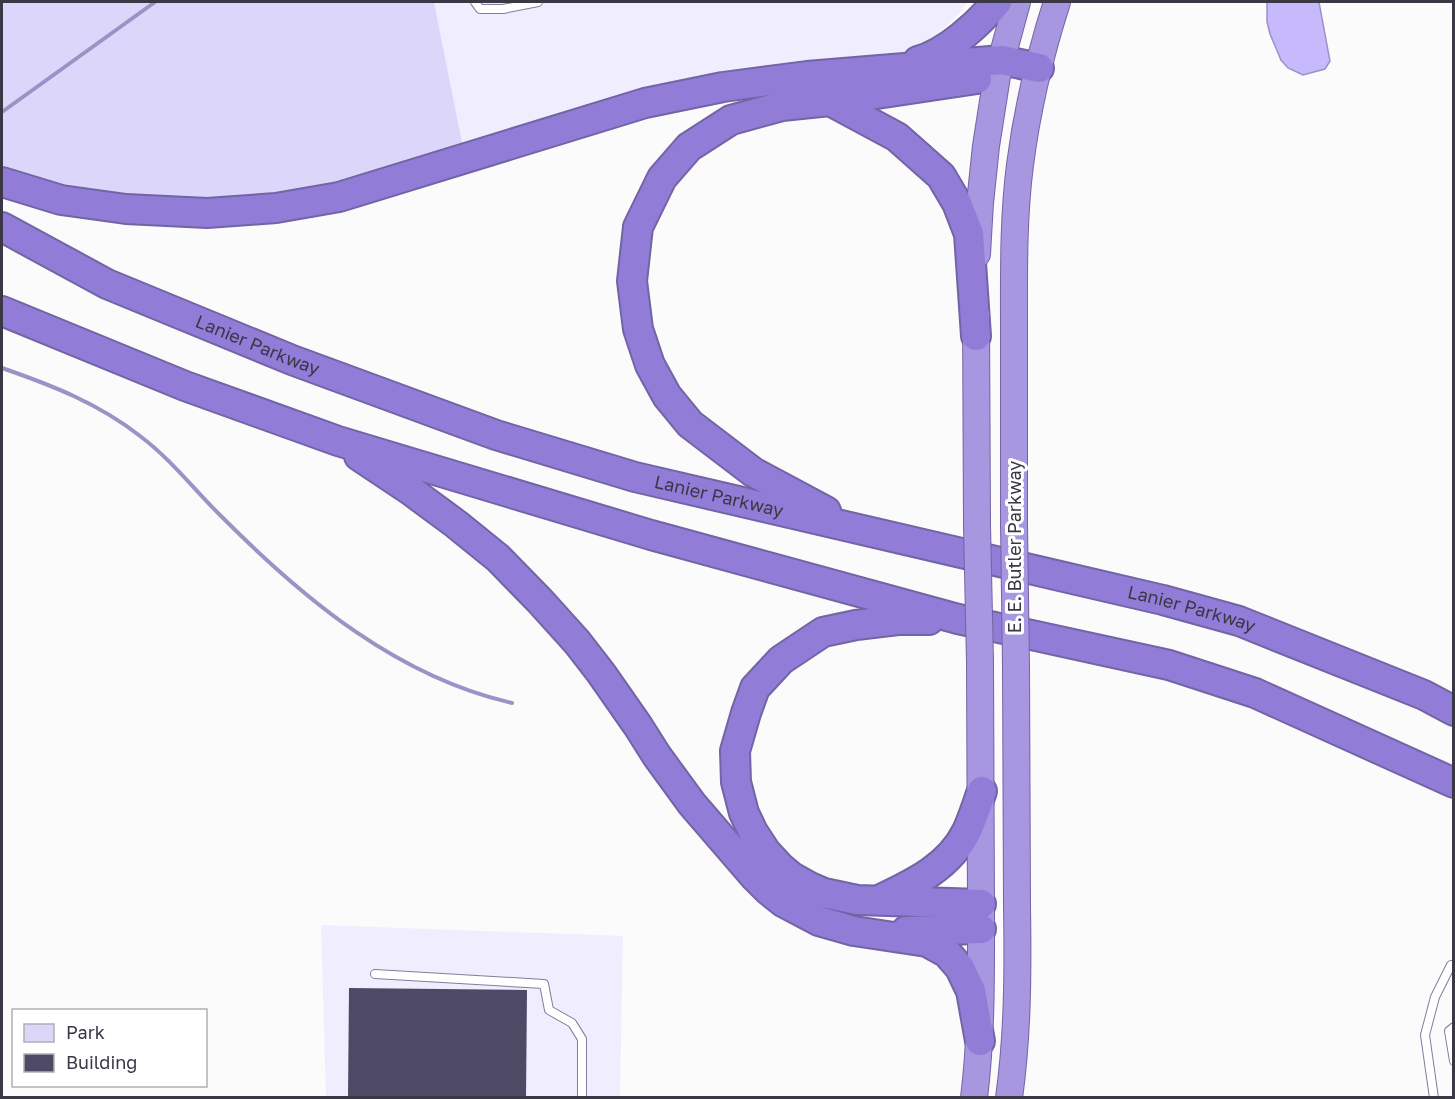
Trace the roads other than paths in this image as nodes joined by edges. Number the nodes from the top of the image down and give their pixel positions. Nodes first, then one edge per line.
1 (475, 2) edge
2 (538, 2) edge
3 (997, 2) edge
4 (1017, 2) edge
5 (1057, 2) edge
6 (895, 68) junction
7 (999, 68) junction
8 (1037, 73) junction
9 (830, 100) junction
10 (2, 183) edge
11 (2, 227) edge
12 (2, 311) edge
13 (976, 336) junction
14 (338, 441) junction
15 (860, 529) junction
16 (958, 619) junction
17 (1454, 711) edge
18 (1454, 783) edge
19 (982, 791) junction
20 (877, 900) junction
21 (981, 916) junction
22 (1017, 917) junction
23 (874, 934) junction
24 (1454, 965) edge
25 (375, 974) dead end
26 (1451, 1029) edge
27 (980, 1041) junction
28 (1454, 1061) edge
29 (582, 1098) edge
30 (974, 1098) edge
31 (1009, 1098) edge
32 (1434, 1098) edge

1 - 2 lane
3 - 6 highway
4 - 7 highway, E. E. Butler Parkway
5 - 8 highway, E. E. Butler Parkway
6 - 7 highway
6 - 10 highway
7 - 8 highway
7 - 9 highway
7 - 13 highway, E. E. Butler Parkway
8 - 22 highway, E. E. Butler Parkway, bridge
9 - 13 highway
9 - 15 highway
11 - 15 highway, Lanier Parkway
12 - 14 highway
13 - 19 highway, E. E. Butler Parkway, bridge
14 - 16 highway
14 - 23 highway
15 - 17 highway, Lanier Parkway
16 - 18 highway
16 - 20 highway
19 - 20 highway
19 - 21 highway, E. E. Butler Parkway
20 - 21 highway
21 - 22 highway
21 - 23 highway
21 - 27 highway, E. E. Butler Parkway
22 - 31 highway, E. E. Butler Parkway
23 - 27 highway
24 - 32 lane
25 - 29 lane
26 - 28 lane
27 - 30 highway, E. E. Butler Parkway

